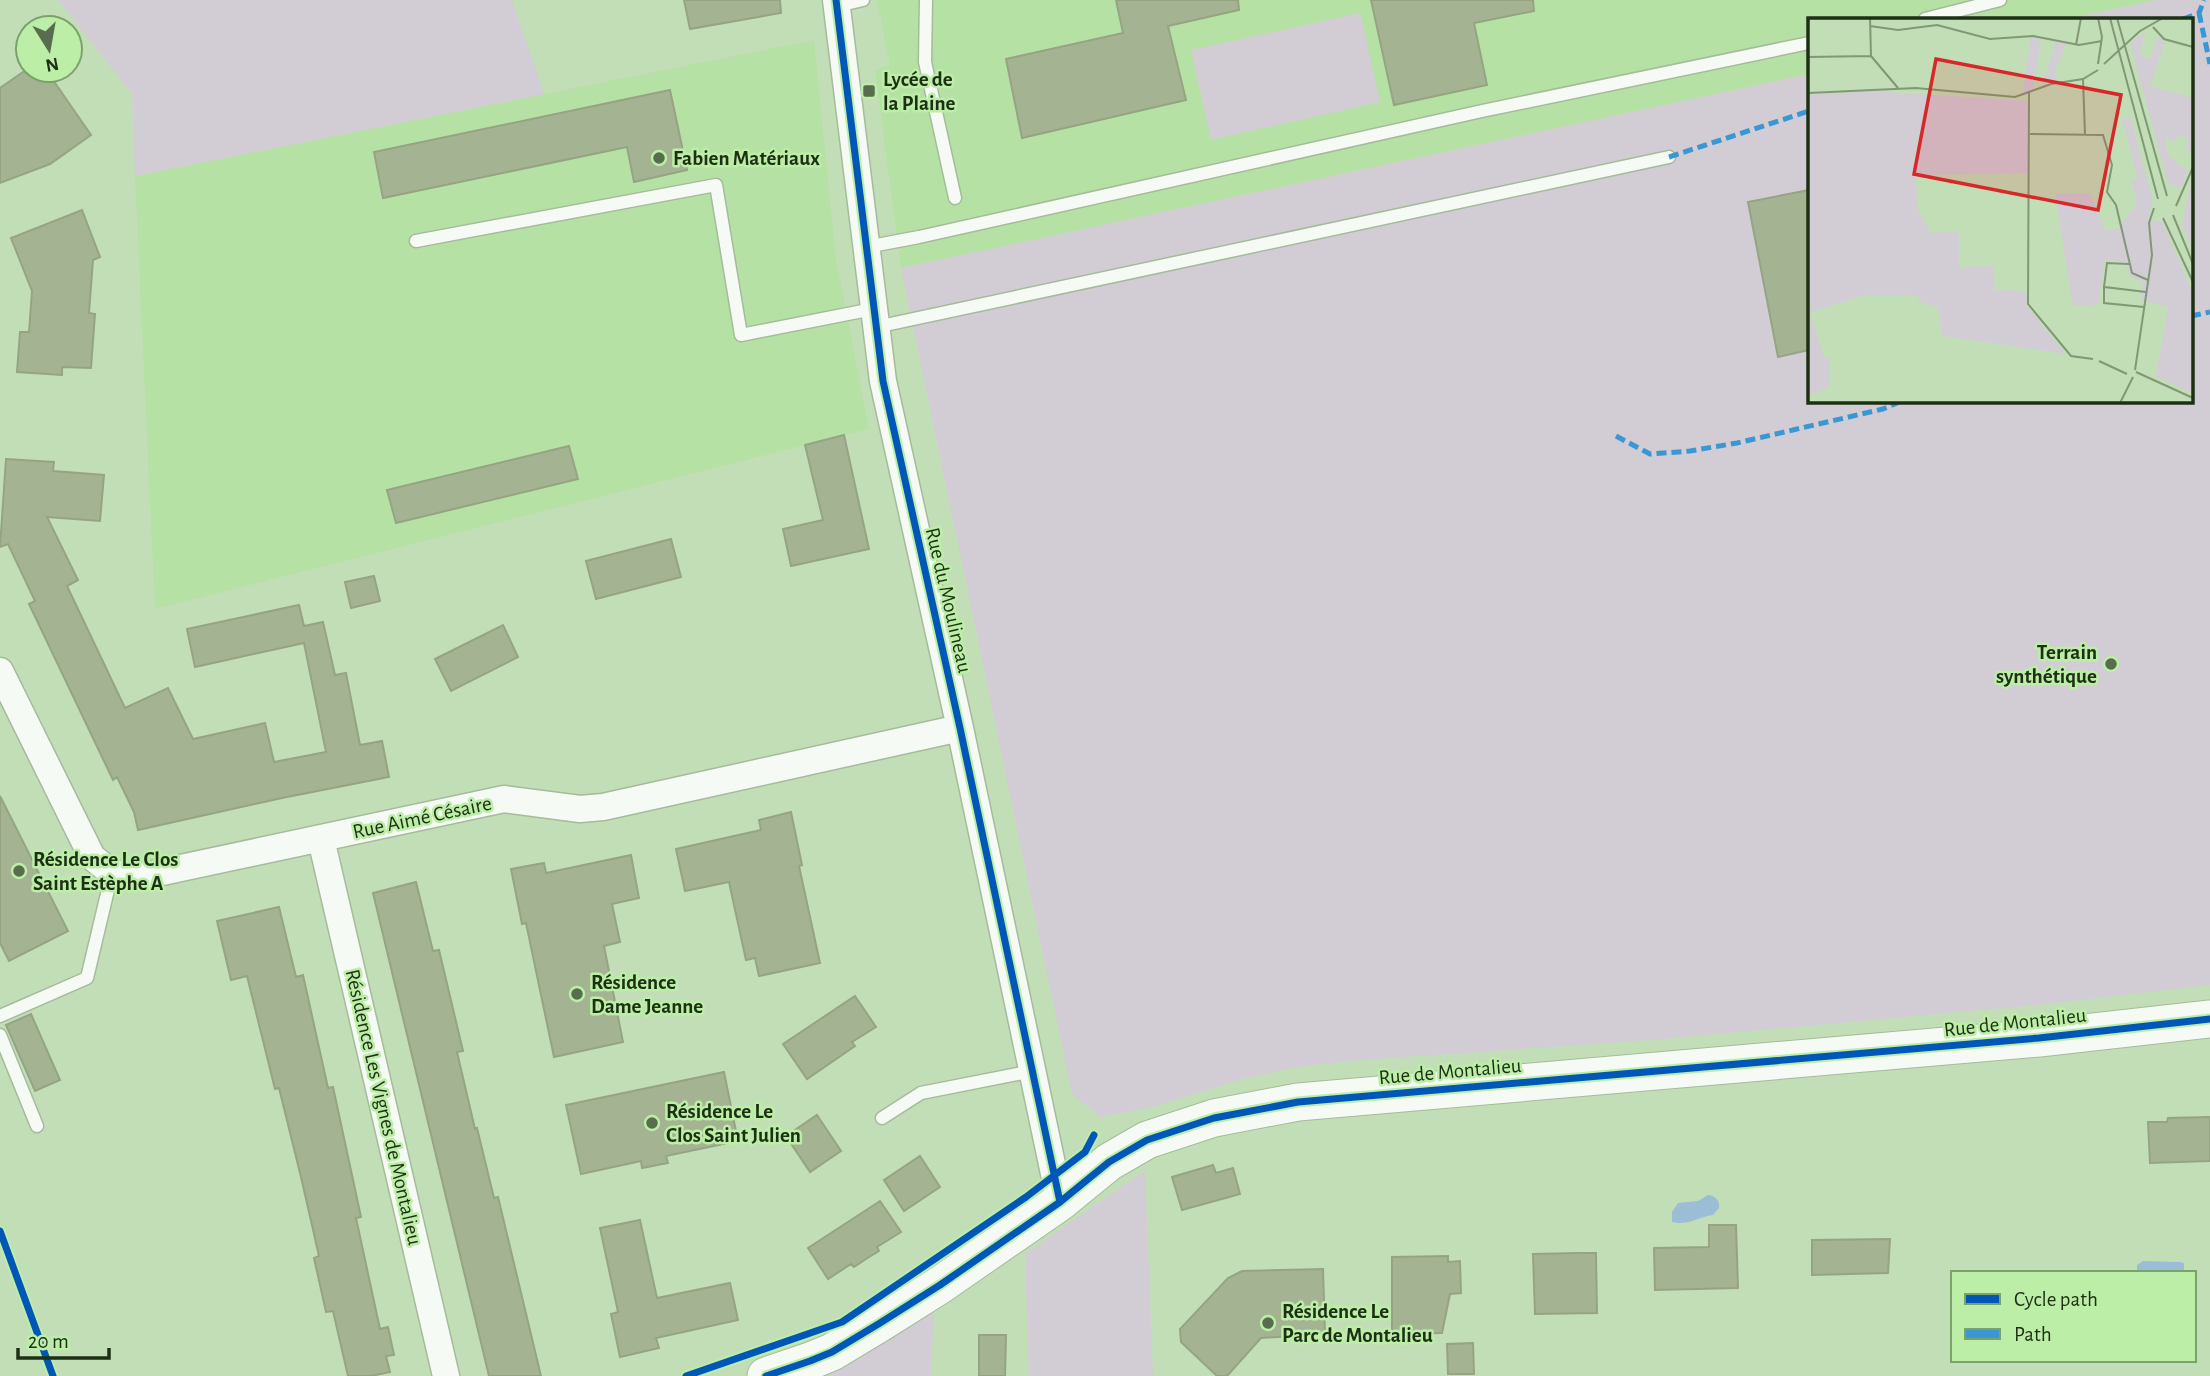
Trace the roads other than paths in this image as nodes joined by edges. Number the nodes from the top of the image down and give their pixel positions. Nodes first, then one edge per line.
1 (863, 0) edge
2 (926, 0) edge
3 (2000, 0) edge
4 (837, 3) edge
5 (1929, 18) edge
6 (1808, 43) edge
7 (1670, 157) dead end
8 (955, 198) dead end
9 (416, 241) dead end
10 (866, 247) junction
11 (875, 318) junction
12 (0, 671) edge
13 (960, 728) junction
14 (321, 839) junction
15 (112, 873) junction
16 (0, 1016) edge
17 (2210, 1019) edge
18 (0, 1035) edge
19 (1034, 1070) junction
20 (882, 1118) dead end
21 (37, 1126) dead end
22 (1060, 1202) junction
23 (446, 1376) edge
24 (766, 1376) edge

1 - 4 lane
2 - 8 lane
3 - 5 lane
4 - 10 street, Rue du Moulineau
6 - 10 lane
7 - 11 lane
9 - 11 lane
10 - 11 street, Rue du Moulineau
11 - 13 street, Rue du Moulineau
12 - 15 street
13 - 14 street, Rue Aimé Césaire
13 - 19 street, Rue du Moulineau
14 - 15 street, Rue Aimé Césaire
14 - 23 street, Résidence Les Vignes de Montalieu
15 - 16 lane
17 - 22 street, Rue de Montalieu
18 - 21 lane
19 - 20 lane
19 - 22 street, Rue du Moulineau
22 - 24 street, Rue de Montalieu

